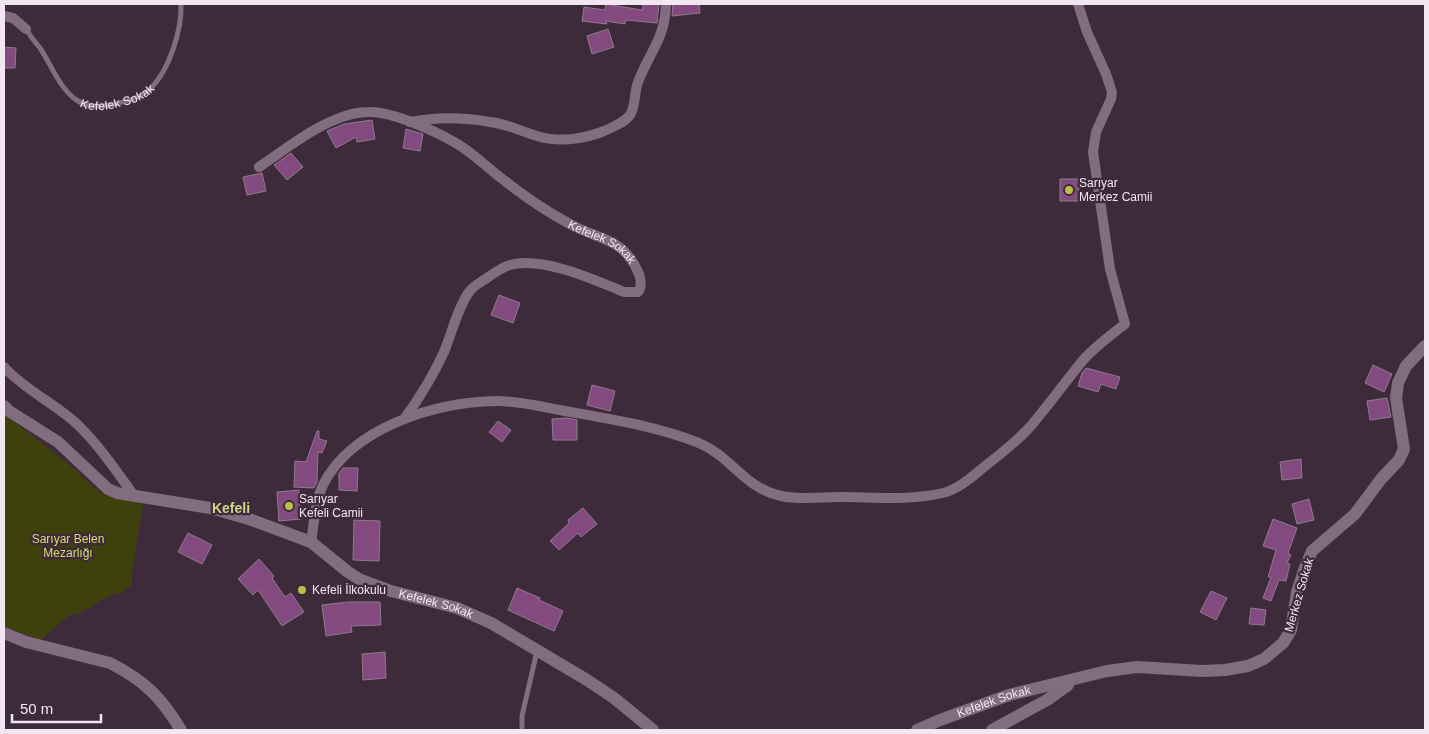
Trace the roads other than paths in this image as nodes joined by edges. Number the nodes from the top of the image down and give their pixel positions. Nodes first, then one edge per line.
1 (181, 4) edge
2 (666, 4) edge
3 (1078, 4) edge
4 (4, 16) edge
5 (26, 29) joint
6 (410, 122) junction
7 (259, 168) dead end
8 (1425, 346) edge
9 (4, 367) edge
10 (4, 406) edge
11 (405, 418) junction
12 (135, 497) junction
13 (311, 542) junction
14 (4, 633) edge
15 (537, 650) junction
16 (1074, 680) junction
17 (181, 730) edge
18 (522, 730) edge
19 (653, 730) edge
20 (917, 730) edge
21 (992, 730) edge

1 - 5 lane, Kefelek Sokak
2 - 6 street
3 - 11 street
4 - 5 street, Kefelek Sokak
6 - 7 street, Kefelek Sokak
6 - 11 street, Kefelek Sokak
8 - 16 street, Merkez Sokak
9 - 12 street
10 - 12 street, Kefelek Sokak
11 - 13 street
12 - 13 street, Kefelek Sokak
13 - 15 street, Kefelek Sokak
14 - 17 street
15 - 18 lane
15 - 19 street, Kefelek Sokak
16 - 20 street, Kefelek Sokak
16 - 21 street

